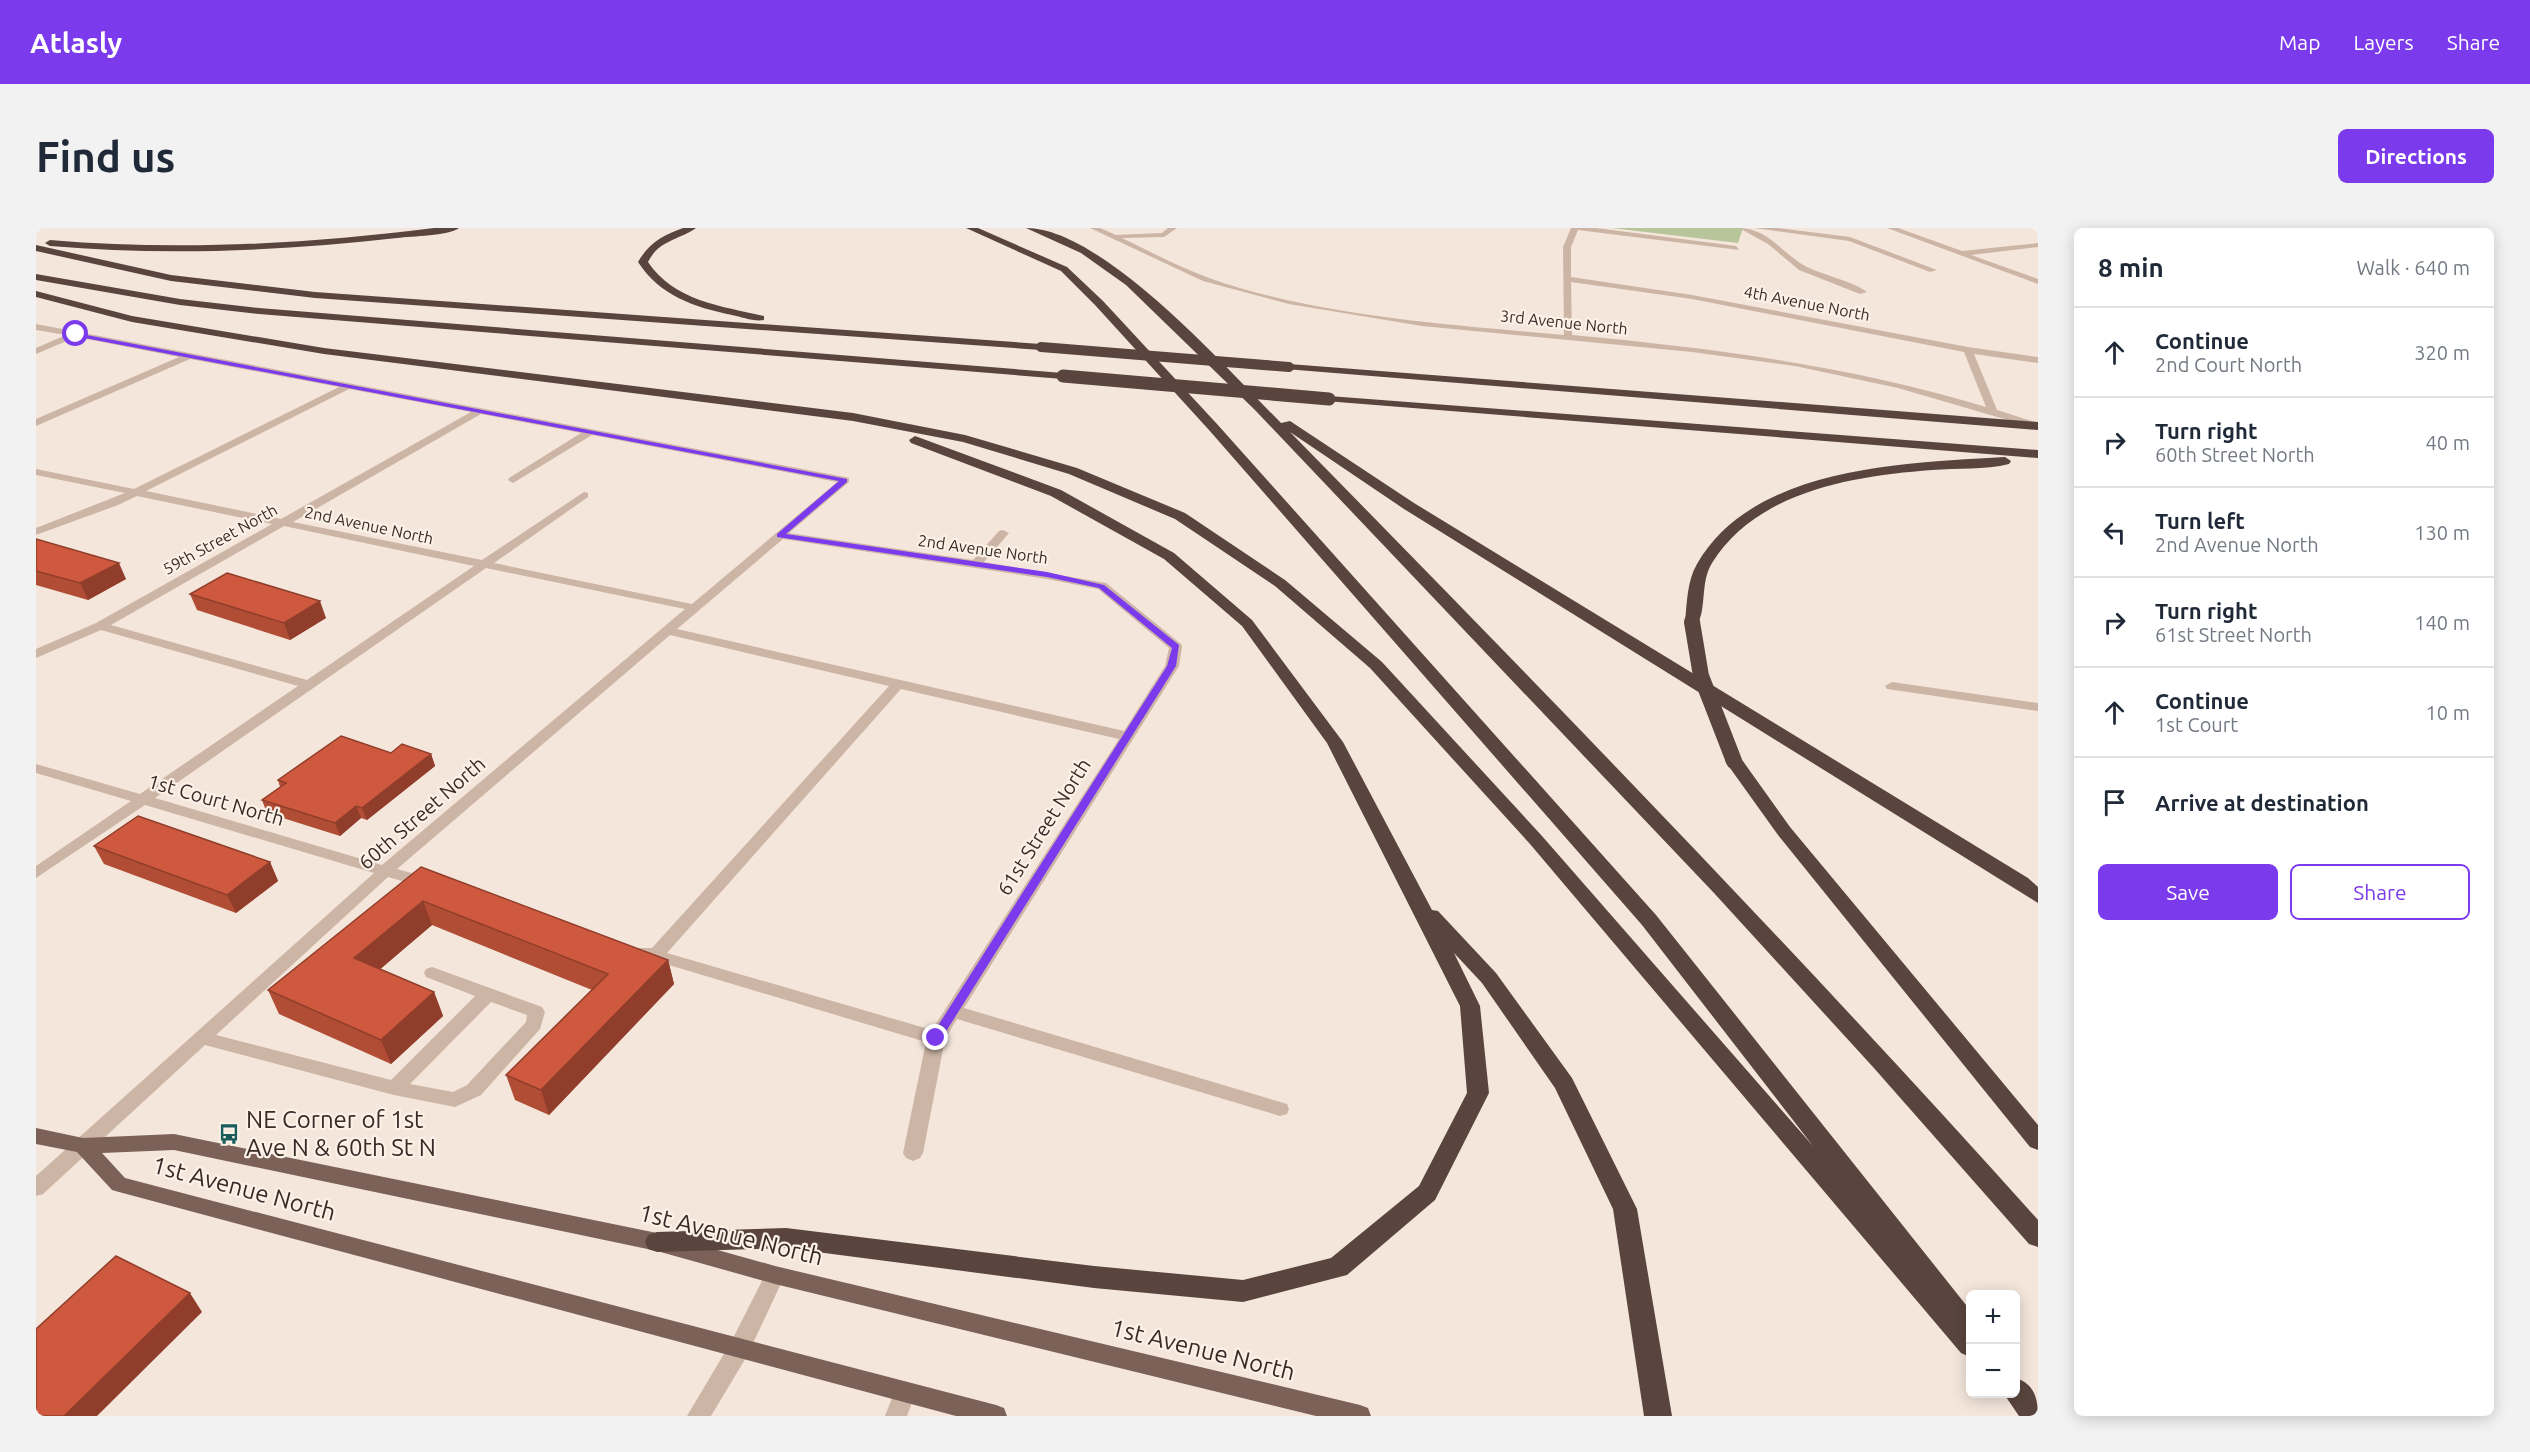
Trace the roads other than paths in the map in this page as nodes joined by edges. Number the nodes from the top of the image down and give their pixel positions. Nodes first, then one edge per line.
1 (455, 228) edge
2 (692, 228) edge
3 (970, 228) edge
4 (1029, 228) edge
5 (1094, 228) edge
6 (1173, 228) edge
7 (1576, 228) edge
8 (1743, 228) edge
9 (1758, 228) edge
10 (1891, 228) edge
11 (1164, 235) junction
12 (1113, 236) junction
13 (36, 241) edge
14 (2038, 245) edge
15 (36, 248) edge
16 (1736, 248) dead end
17 (1960, 254) junction
18 (1150, 255) junction
19 (1933, 270) dead end
20 (36, 277) edge
21 (1569, 279) junction
22 (2038, 282) edge
23 (1863, 292) dead end
24 (36, 294) edge
25 (36, 327) edge
26 (76, 334) junction
27 (842, 334) junction
28 (1568, 337) junction
29 (1968, 350) junction
30 (36, 351) edge
31 (189, 356) junction
32 (2038, 360) edge
33 (348, 386) junction
34 (1252, 401) junction
35 (767, 406) junction
36 (480, 411) junction
37 (1993, 411) junction
38 (36, 423) edge
39 (2038, 426) edge
40 (590, 432) junction
41 (2038, 454) edge
42 (2038, 459) edge
43 (36, 472) edge
44 (513, 480) dead end
45 (135, 493) junction
46 (584, 495) dead end
47 (282, 523) junction
48 (36, 532) edge
49 (1003, 533) dead end
50 (780, 535) junction
51 (975, 565) junction
52 (482, 566) junction
53 (696, 608) junction
54 (100, 626) junction
55 (667, 631) junction
56 (36, 654) edge
57 (1172, 666) joint
58 (898, 684) junction
59 (309, 685) junction
60 (1892, 686) dead end
61 (2038, 707) edge
62 (1126, 736) junction
63 (36, 768) edge
64 (141, 801) junction
65 (386, 870) junction
66 (36, 873) edge
67 (442, 888) edge
68 (2038, 897) edge
69 (1418, 901) junction
70 (633, 948) edge
71 (655, 956) junction
72 (432, 973) dead end
73 (488, 994) junction
74 (953, 1011) junction
75 (202, 1038) junction
76 (936, 1038) junction
77 (394, 1088) junction
78 (1280, 1108) dead end
79 (36, 1136) edge
80 (2038, 1141) edge
81 (83, 1146) junction
82 (913, 1153) dead end
83 (36, 1188) edge
84 (2038, 1237) edge
85 (657, 1242) junction
86 (1912, 1265) junction
87 (775, 1275) junction
88 (1966, 1324) edge
89 (1970, 1344) edge
90 (739, 1349) junction
91 (905, 1392) junction
92 (2020, 1396) edge
93 (2016, 1398) edge
94 (698, 1416) edge
95 (896, 1416) edge
96 (996, 1416) edge
97 (1360, 1416) edge
98 (1658, 1416) edge
99 (2033, 1416) edge

1 - 13 highway
2 - 27 highway
3 - 86 highway
4 - 34 highway
5 - 12 street, 3rd Avenue North
6 - 11 street
7 - 16 street
7 - 21 street
8 - 23 street
9 - 19 street
10 - 17 street
11 - 12 street
11 - 18 street
12 - 18 street, 3rd Avenue North
14 - 17 street
15 - 27 highway
17 - 22 street
18 - 28 street, 3rd Avenue North
20 - 41 highway, bridge
21 - 28 street
21 - 29 street, 4th Avenue North
24 - 35 highway
25 - 26 street
26 - 30 street
26 - 31 street
27 - 39 highway, bridge
28 - 37 street, 3rd Avenue North
29 - 32 street, 4th Avenue North
29 - 37 street
31 - 33 street
31 - 38 street
33 - 36 street
33 - 45 street
34 - 68 highway
34 - 84 highway
35 - 69 highway
35 - 86 highway
36 - 40 street
36 - 47 street, 59th Street North
37 - 39 street, 3rd Avenue North
40 - 44 street
40 - 50 street, 60th Street North
42 - 80 highway, bridge
43 - 45 street, 2nd Avenue North
45 - 47 street, 2nd Avenue North
45 - 48 street
46 - 52 street
47 - 52 street, 2nd Avenue North
47 - 54 street, 59th Street North
49 - 51 street
50 - 51 street, 2nd Avenue North
50 - 53 street, 60th Street North
51 - 57 street, 2nd Avenue North
52 - 53 street, 2nd Avenue North
52 - 59 street
53 - 55 street, 60th Street North
54 - 56 street, 59th Street North
54 - 59 street
55 - 58 street
55 - 65 street, 60th Street North
57 - 62 street, 61st Street North
58 - 62 street
58 - 71 street
59 - 64 street
60 - 61 street
62 - 74 street, 61st Street North
63 - 64 street, 1st Court North
64 - 65 street, 1st Court North
64 - 66 street
65 - 67 street, 1st Court North
65 - 75 street, 60th Street North
69 - 85 highway
69 - 98 highway
70 - 71 street
71 - 76 street
72 - 73 street
73 - 77 street
73 - 77 street
74 - 76 street, 61st Street North
74 - 78 street
75 - 77 street
75 - 81 street, 60th Street North
76 - 82 street
79 - 81 main road, 1st Avenue North
81 - 83 street, 60th Street North
81 - 85 main road, 1st Avenue North
81 - 90 main road, 1st Avenue North
85 - 87 main road, 1st Avenue North
86 - 88 highway
86 - 89 highway
87 - 90 street
87 - 97 main road, 1st Avenue North
90 - 91 main road, 1st Avenue North
90 - 94 street
91 - 95 street
91 - 96 main road, 1st Avenue North
92 - 99 highway
93 - 99 highway

